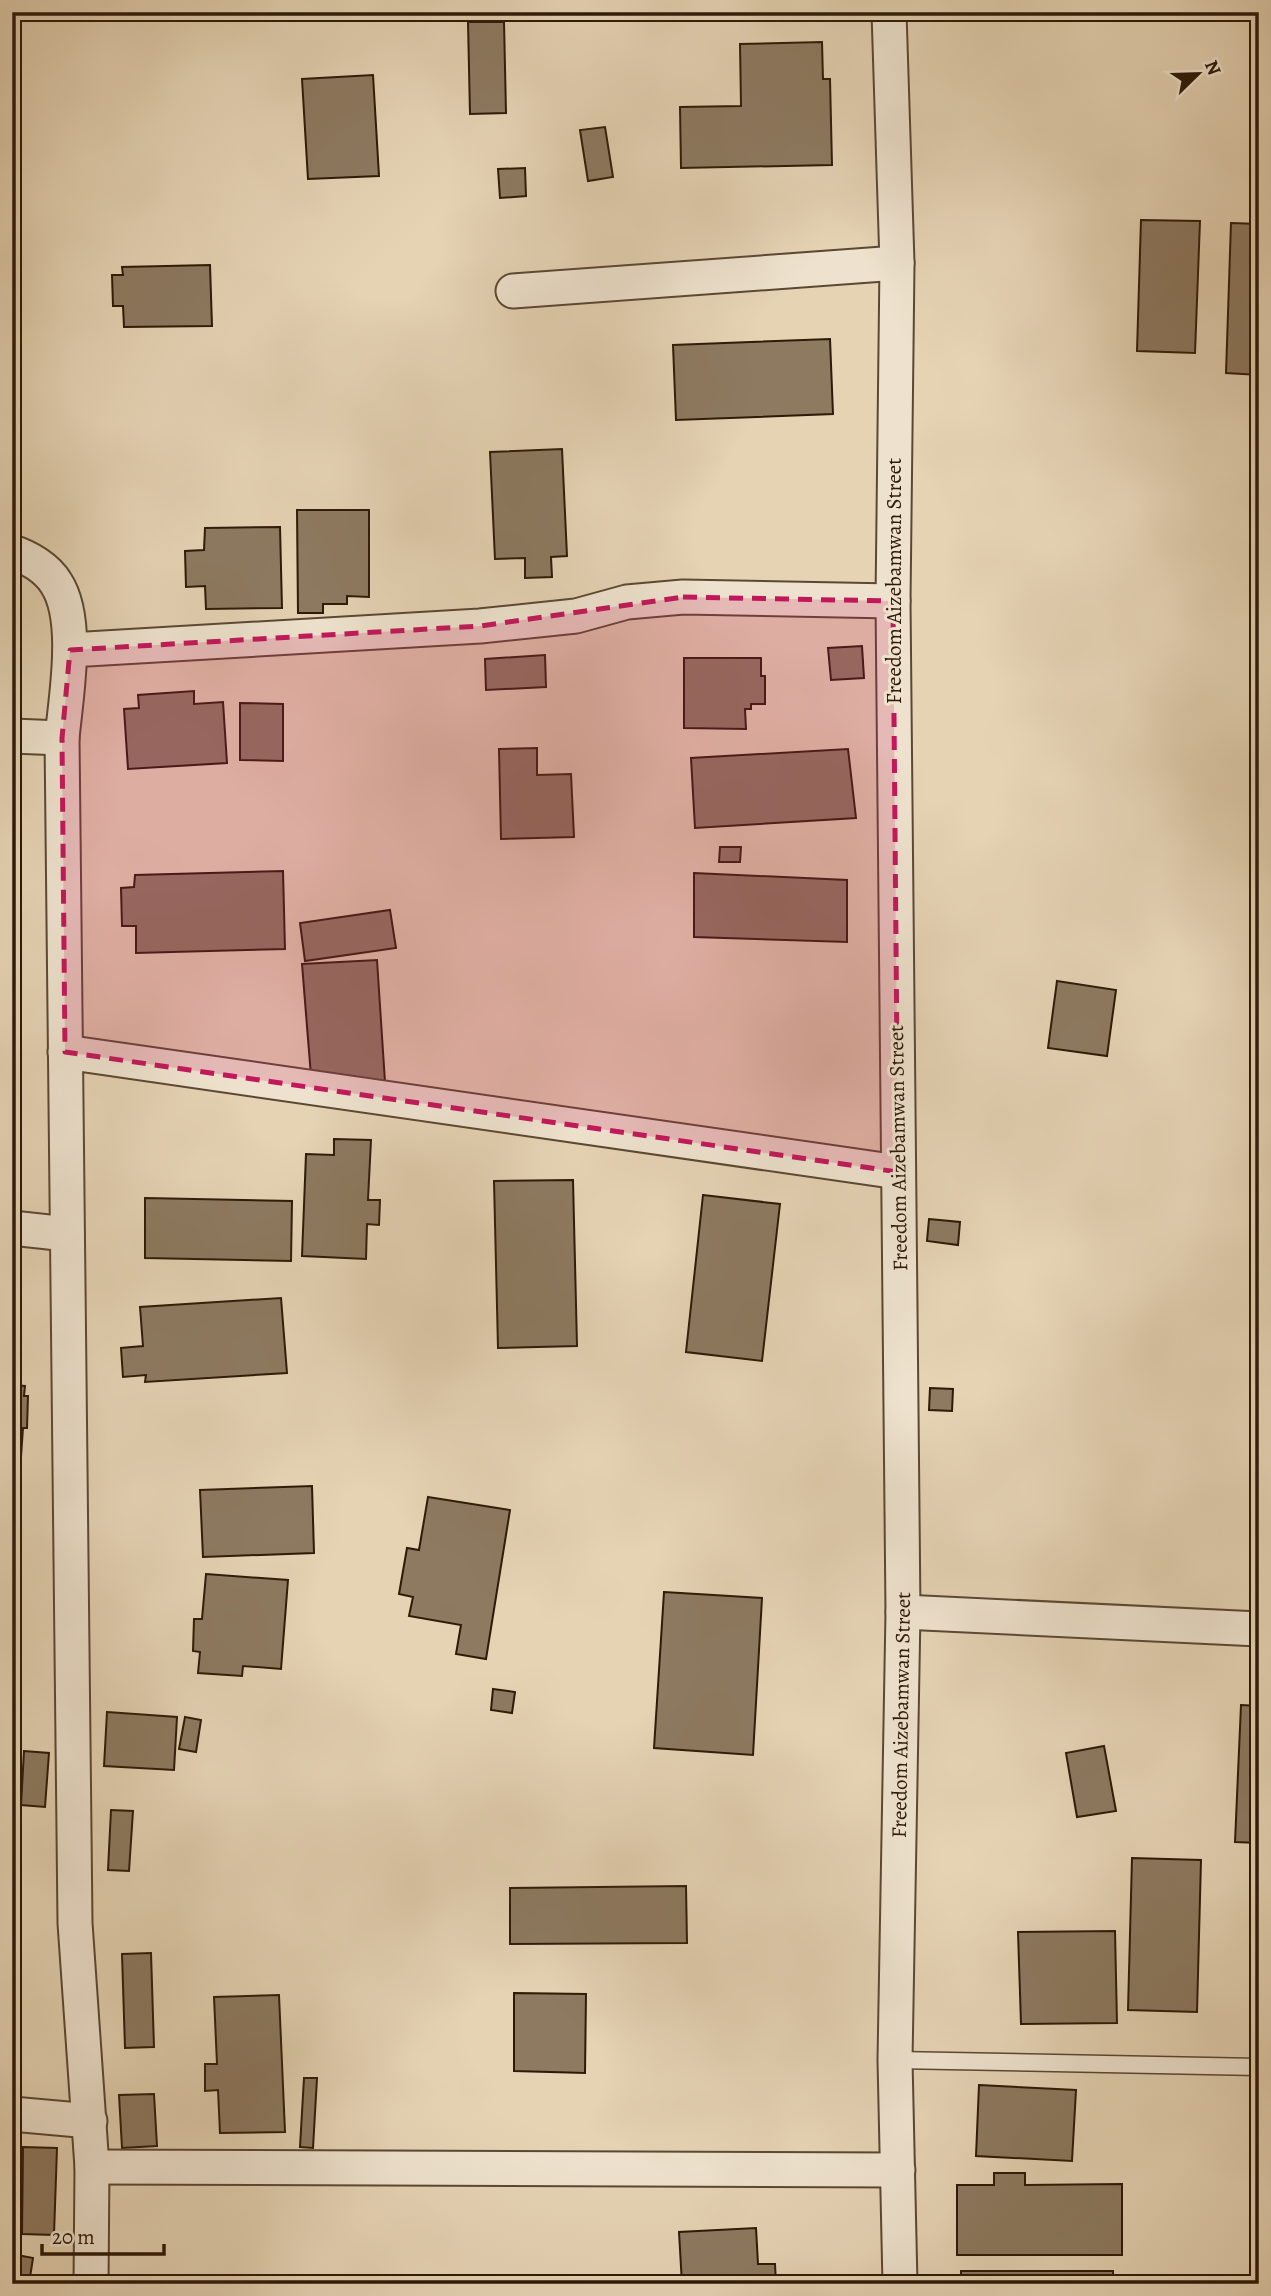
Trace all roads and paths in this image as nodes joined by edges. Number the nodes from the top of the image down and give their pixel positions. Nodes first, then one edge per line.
1 (890, 12) edge
2 (897, 262) junction
3 (513, 291) dead end
4 (12, 552) edge
5 (893, 601) junction
6 (70, 650) junction
7 (12, 736) edge
8 (62, 738) junction
9 (65, 1052) junction
10 (898, 1172) junction
11 (12, 1228) edge
12 (67, 1234) junction
13 (903, 1612) junction
14 (1259, 1629) edge
15 (895, 2060) junction
16 (1259, 2067) edge
17 (12, 2114) edge
18 (90, 2120) junction
19 (92, 2167) junction
20 (898, 2169) junction
21 (91, 2284) edge
22 (900, 2284) edge

1 - 2 street, Freedom Aizebamwan Street
2 - 3 street
2 - 5 street, Freedom Aizebamwan Street
4 - 6 street
5 - 6 street
5 - 10 street, Freedom Aizebamwan Street
6 - 8 street
7 - 8 street
8 - 9 street
9 - 10 street
9 - 12 street
10 - 13 street, Freedom Aizebamwan Street
11 - 12 street
12 - 18 street
13 - 14 street
13 - 15 street, Freedom Aizebamwan Street
15 - 16 lane
15 - 20 street, Freedom Aizebamwan Street
17 - 18 street
18 - 19 street
19 - 20 street
19 - 21 street
20 - 22 street, Freedom Aizebamwan Street

